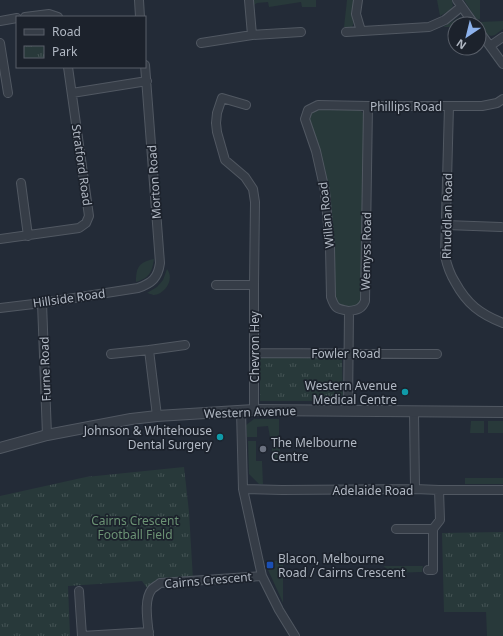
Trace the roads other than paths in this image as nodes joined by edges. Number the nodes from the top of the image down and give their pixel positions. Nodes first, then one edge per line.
1 (139, 0) edge
2 (249, 0) edge
3 (358, 0) edge
4 (459, 4) edge
5 (33, 16) edge
6 (55, 16) edge
7 (140, 16) edge
8 (468, 16) edge
9 (16, 18) edge
10 (0, 21) edge
11 (361, 31) junction
12 (301, 32) dead end
13 (346, 32) dead end
14 (252, 35) junction
15 (503, 37) edge
16 (487, 42) edge
17 (0, 43) edge
18 (201, 43) dead end
19 (490, 46) junction
20 (503, 64) edge
21 (68, 68) edge
22 (145, 68) edge
23 (146, 81) junction
24 (7, 93) dead end
25 (72, 93) junction
26 (503, 99) edge
27 (246, 105) dead end
28 (368, 106) junction
29 (449, 106) junction
30 (308, 110) joint
31 (21, 183) dead end
32 (446, 225) junction
33 (501, 227) dead end
34 (28, 236) junction
35 (0, 239) edge
36 (216, 285) dead end
37 (254, 285) junction
38 (138, 288) joint
39 (42, 302) junction
40 (0, 308) edge
41 (349, 311) junction
42 (503, 324) edge
43 (185, 345) dead end
44 (149, 350) junction
45 (254, 353) junction
46 (348, 353) junction
47 (111, 354) dead end
48 (437, 354) dead end
49 (254, 410) junction
50 (348, 410) junction
51 (241, 411) junction
52 (414, 411) junction
53 (503, 412) edge
54 (157, 416) junction
55 (47, 435) junction
56 (0, 448) edge
57 (243, 489) junction
58 (415, 489) junction
59 (439, 490) junction
60 (503, 490) edge
61 (396, 529) dead end
62 (433, 530) junction
63 (428, 570) dead end
64 (262, 576) junction
65 (79, 591) dead end
66 (149, 634) edge
67 (82, 636) edge
68 (295, 636) edge

1 - 7 street
2 - 14 street
3 - 11 street
4 - 8 street
4 - 11 street
5 - 6 street
9 - 10 street
11 - 13 street
12 - 14 street
14 - 18 street
15 - 19 street
16 - 19 street
17 - 24 street
19 - 20 street
21 - 25 street, Stratford Road
22 - 23 street, Morton Road
23 - 25 street
23 - 38 street, Morton Road
25 - 34 street, Stratford Road
26 - 29 street, Phillips Road
27 - 37 street, Chevron Hey
28 - 29 street, Phillips Road
28 - 30 street, Phillips Road
28 - 41 street, Wemyss Road
29 - 32 street, Rhuddlan Road
30 - 41 street, Willan Road
31 - 34 street
32 - 33 street
32 - 42 street, Rhuddlan Road
34 - 35 street, Stratford Road
36 - 37 street
37 - 45 street, Chevron Hey
38 - 39 street, Hillside Road
39 - 40 street, Hillside Road
39 - 55 street, Furne Road
41 - 46 street
43 - 44 street
44 - 47 street
44 - 54 street
45 - 46 street, Fowler Road
45 - 49 street, Chevron Hey
46 - 48 street, Fowler Road
46 - 50 street
49 - 50 street, Western Avenue
49 - 51 street, Western Avenue
50 - 52 street, Western Avenue
51 - 54 street, Western Avenue
51 - 57 street
52 - 53 street, Western Avenue
52 - 58 street
54 - 55 street, Western Avenue
55 - 56 street, Western Avenue
57 - 58 street, Adelaide Road
57 - 64 street
58 - 59 street, Adelaide Road
59 - 60 street, Adelaide Road
59 - 62 street
61 - 62 street
62 - 63 street
64 - 66 street, Cairns Crescent
64 - 68 street
65 - 67 street, Cairns Crescent
66 - 67 street, Cairns Crescent

